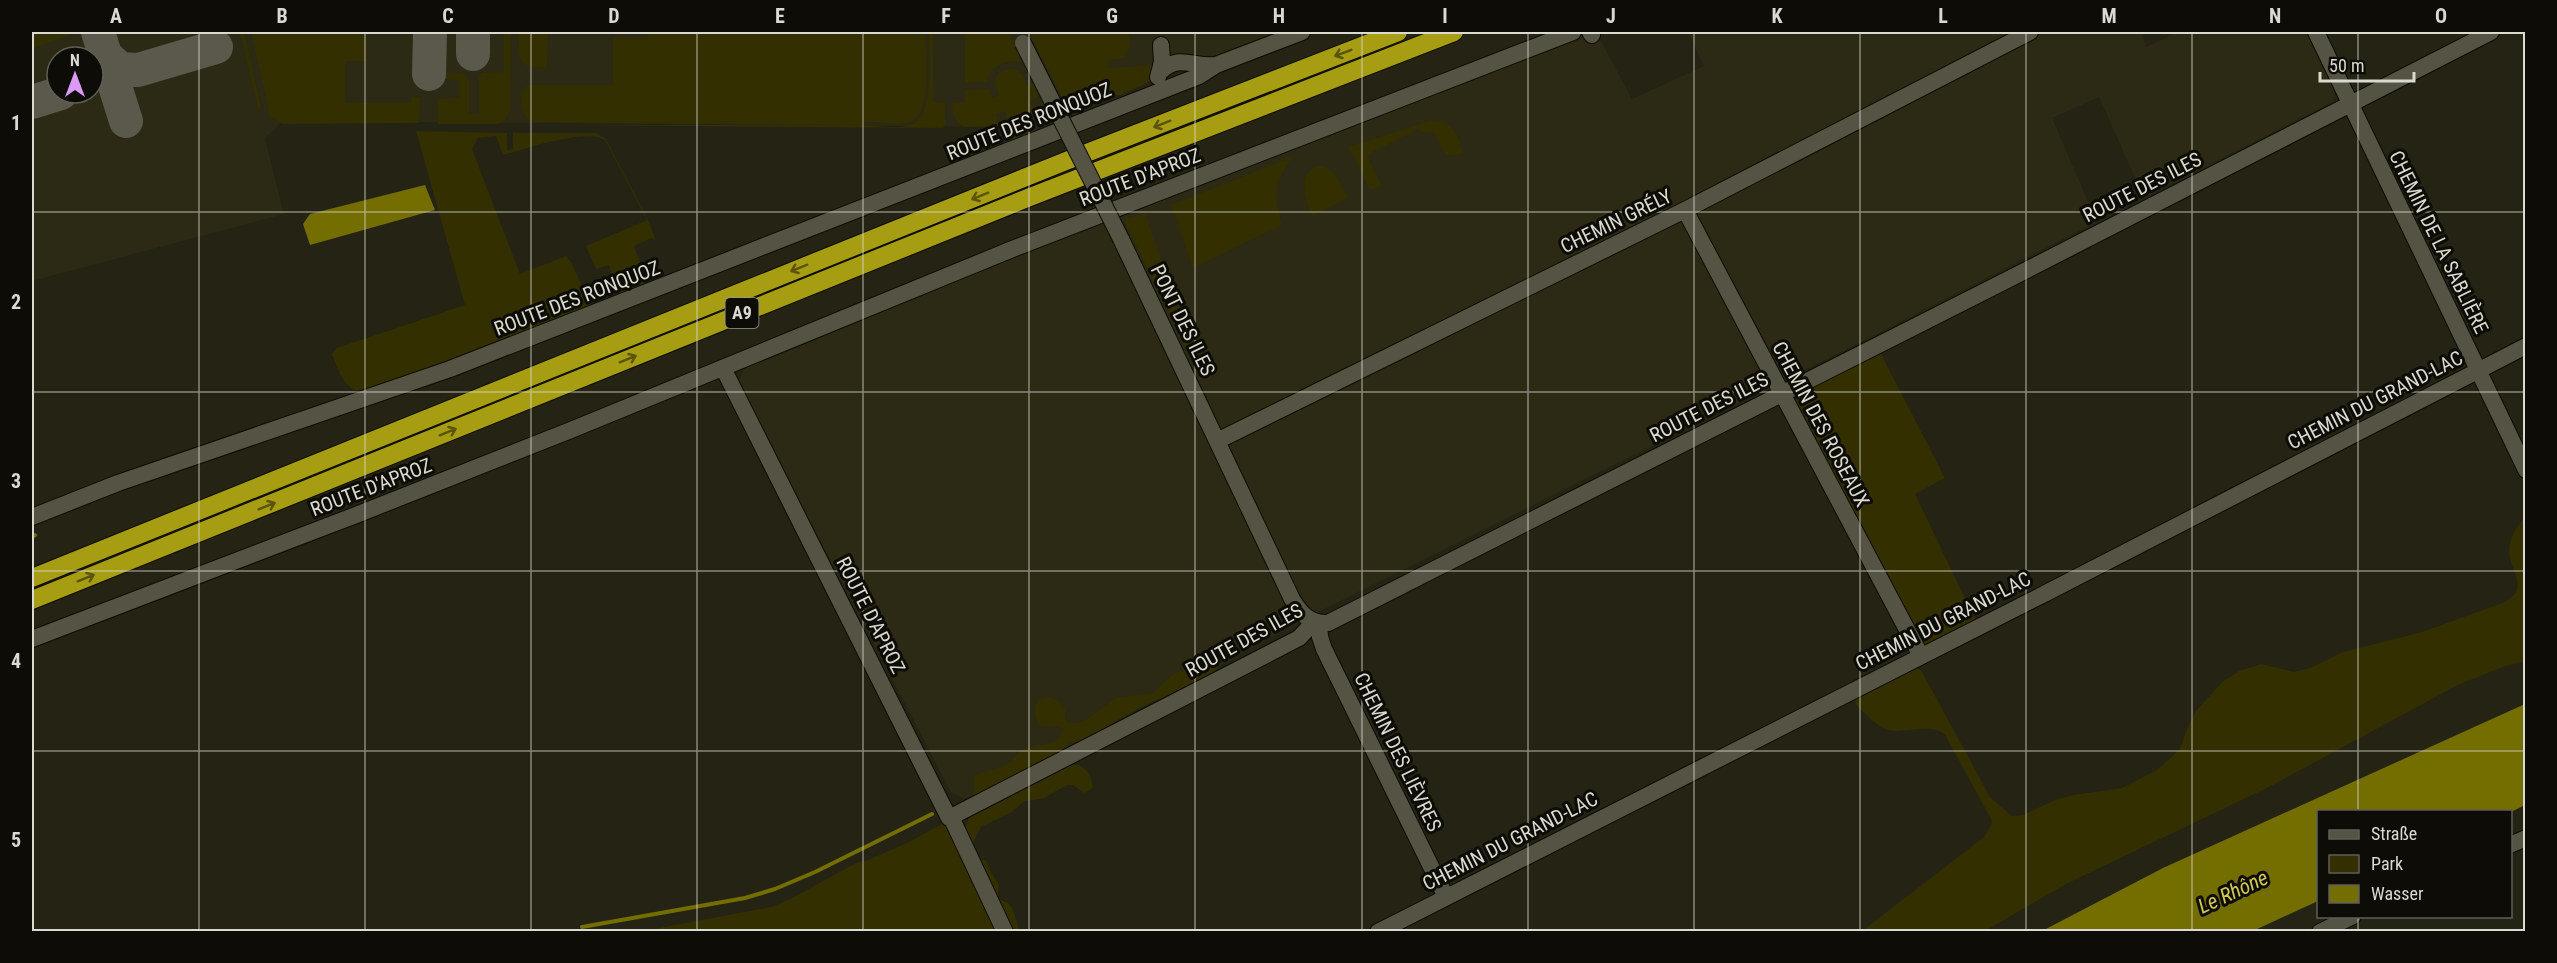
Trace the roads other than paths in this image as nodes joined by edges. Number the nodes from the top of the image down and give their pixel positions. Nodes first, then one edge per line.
1 (1302, 32) edge
2 (1398, 32) edge
3 (1454, 32) edge
4 (1573, 32) edge
5 (2030, 32) edge
6 (2316, 32) edge
7 (2491, 32) edge
8 (1020, 37) edge
9 (1158, 38) edge
10 (1182, 61) junction
11 (1216, 65) junction
12 (1160, 72) junction
13 (1160, 92) junction
14 (1131, 102) junction
15 (2350, 103) junction
16 (1685, 210) junction
17 (2526, 346) edge
18 (723, 368) junction
19 (2477, 372) junction
20 (1782, 394) junction
21 (1217, 441) junction
22 (2526, 470) edge
23 (32, 517) edge
24 (32, 578) edge
25 (32, 600) edge
26 (1317, 623) junction
27 (32, 639) edge
28 (1921, 656) junction
29 (950, 817) junction
30 (2526, 838) edge
31 (2512, 845) edge
32 (1446, 897) junction
33 (2349, 918) edge
34 (1005, 932) edge
35 (1378, 932) edge
36 (2320, 932) edge

1 - 11 street, ROUTE DES RONQUOZ
2 -> 24 highway, A9
25 -> 3 highway, A9
4 - 18 street, ROUTE D'APROZ
5 - 16 street, CHEMIN GRÉLY
6 - 15 street, CHEMIN DE LA SABLIÈRE
7 - 15 street, ROUTE DES ILES
8 - 21 street, PONT DES ILES, bridge
9 - 10 street
9 - 12 street
10 - 11 street, ROUTE DES RONQUOZ
10 - 12 street, ROUTE DES RONQUOZ
10 - 13 street
11 - 13 street, ROUTE DES RONQUOZ
12 - 14 street, ROUTE DES RONQUOZ
13 - 14 street, ROUTE DES RONQUOZ
14 - 23 street, ROUTE DES RONQUOZ
15 - 19 street, CHEMIN DE LA SABLIÈRE
15 - 20 street, ROUTE DES ILES
16 - 20 street, CHEMIN DES ROSEAUX
16 - 21 street, CHEMIN GRÉLY
17 - 19 street, CHEMIN DU GRAND-LAC
18 - 27 street, ROUTE D'APROZ
18 - 29 street, ROUTE D'APROZ
19 - 22 street, CHEMIN DE LA SABLIÈRE
19 - 28 street, CHEMIN DU GRAND-LAC
20 - 26 street, ROUTE DES ILES
20 - 28 street, CHEMIN DES ROSEAUX
21 - 26 street, PONT DES ILES
26 - 29 street, ROUTE DES ILES
26 - 32 street, CHEMIN DES LIÈVRES
28 - 32 street, CHEMIN DU GRAND-LAC
29 - 34 street, ROUTE D'APROZ
30 - 31 street
32 - 35 street, CHEMIN DU GRAND-LAC
33 - 36 street

